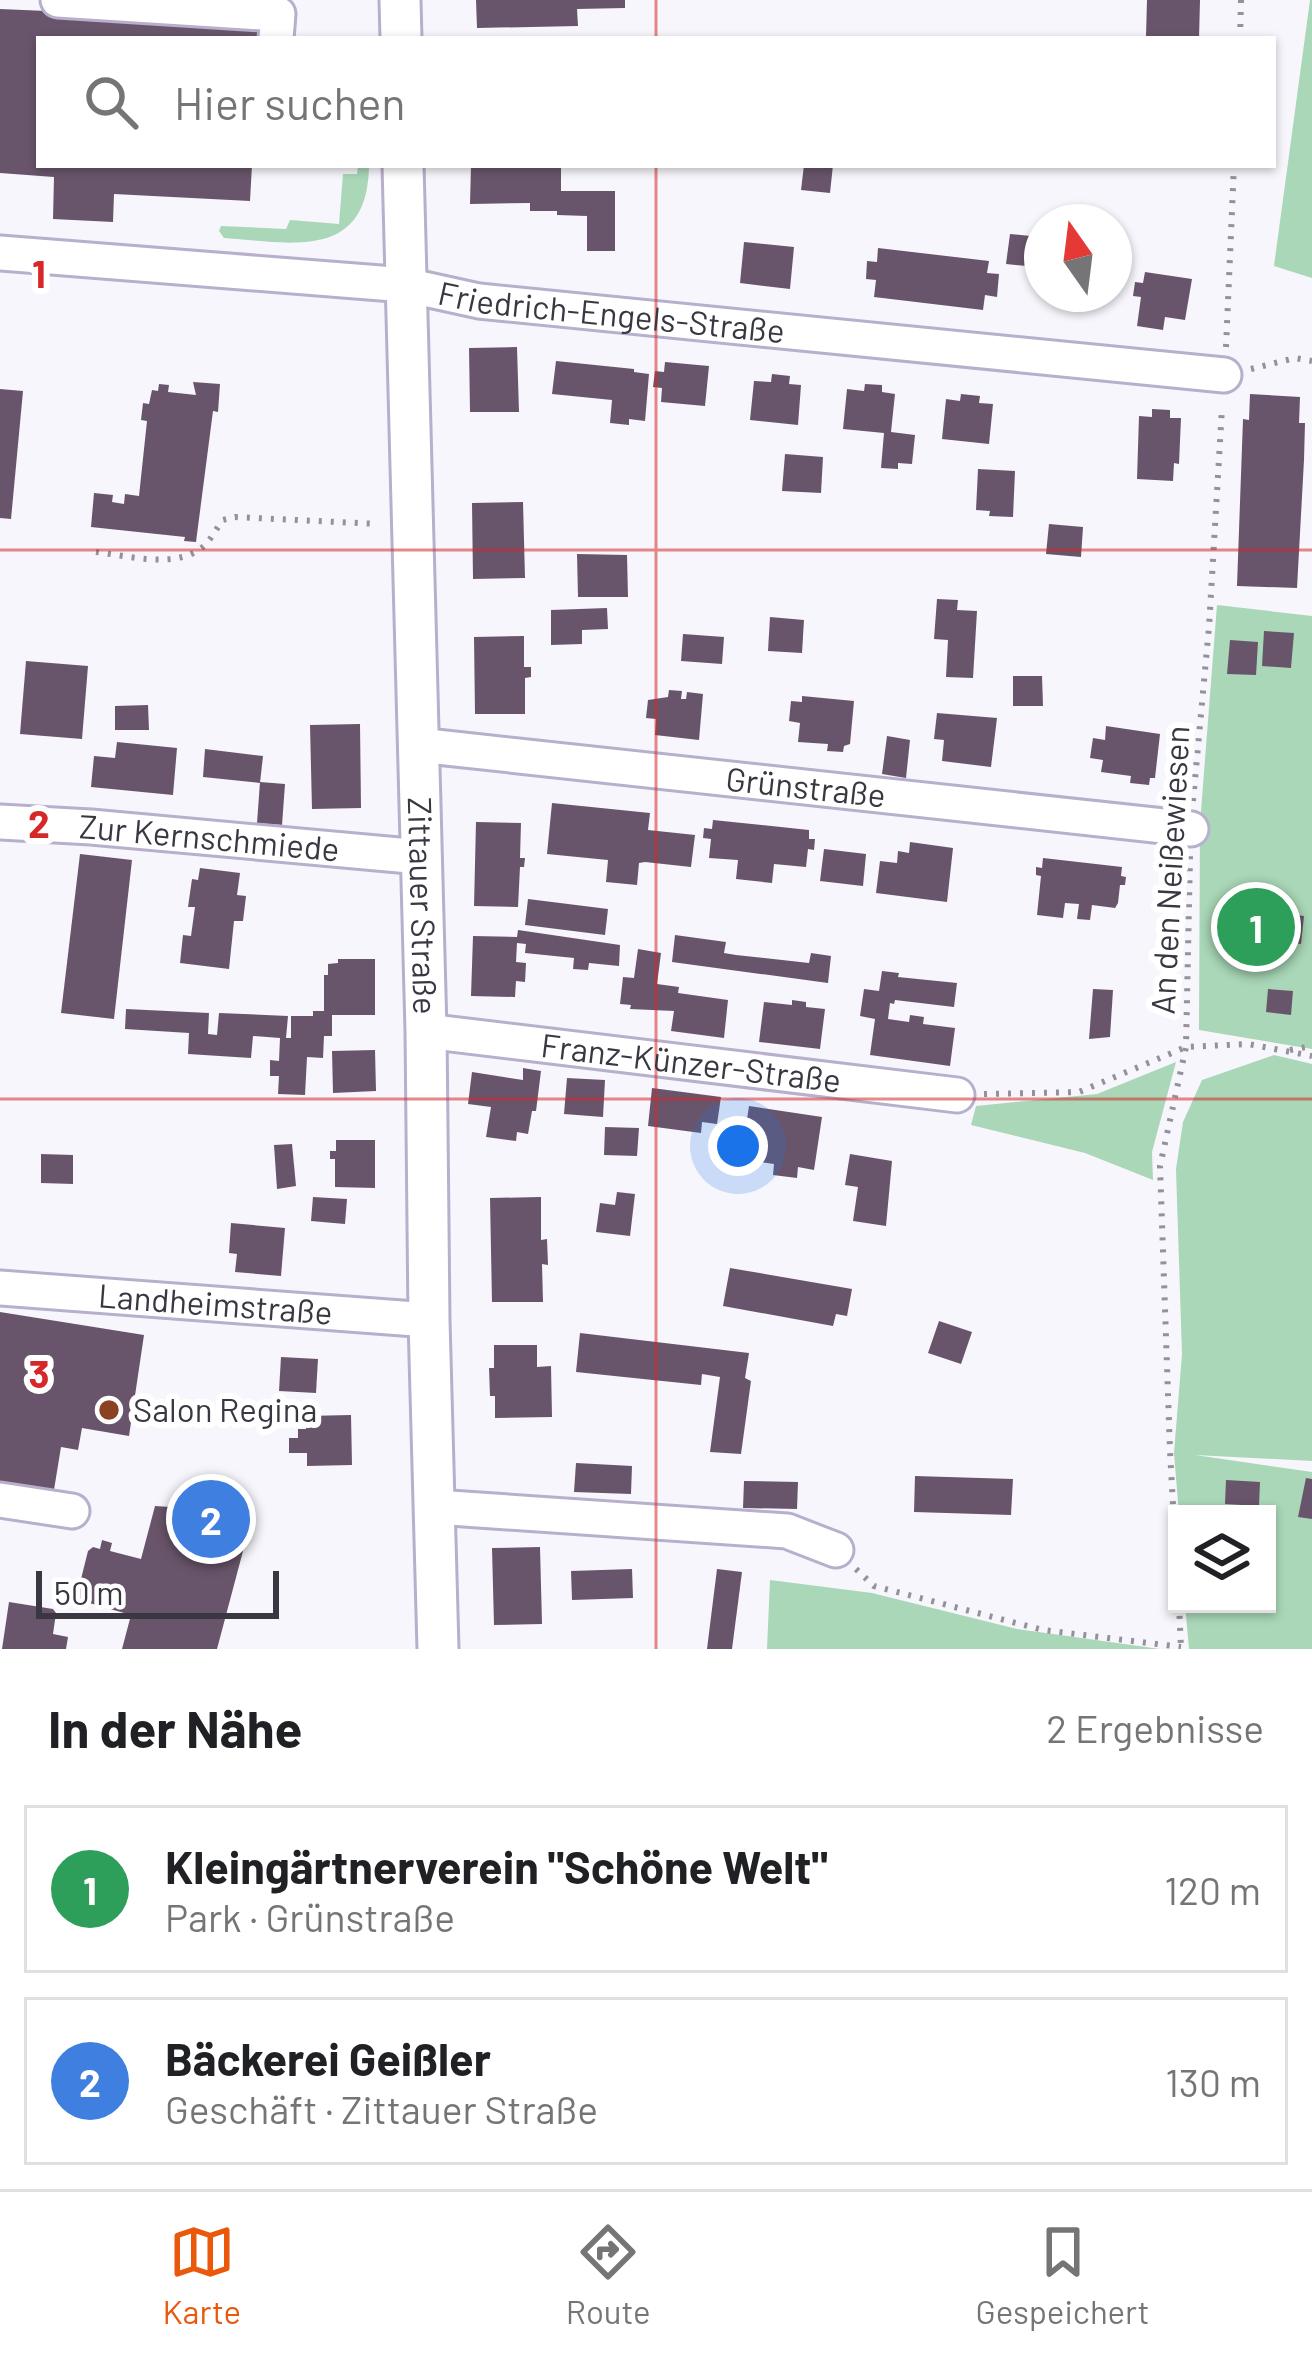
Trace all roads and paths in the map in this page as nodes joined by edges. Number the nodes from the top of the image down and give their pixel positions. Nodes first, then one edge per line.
1 (58, 0) edge
2 (400, 0) edge
3 (1241, 0) edge
4 (276, 36) edge
5 (400, 36) edge
6 (1240, 36) edge
7 (403, 168) edge
8 (1234, 168) edge
9 (0, 253) edge
10 (406, 285) junction
11 (1312, 361) edge
12 (1224, 375) junction
13 (412, 526) junction
14 (96, 552) dead end
15 (418, 745) junction
16 (0, 822) edge
17 (1191, 829) junction
18 (421, 857) junction
19 (426, 1031) junction
20 (1312, 1046) edge
21 (1186, 1047) junction
22 (1287, 1051) junction
23 (1312, 1056) edge
24 (957, 1095) joint
25 (0, 1288) edge
26 (429, 1320) junction
27 (0, 1500) edge
28 (1173, 1505) edge
29 (435, 1507) junction
30 (72, 1510) dead end
31 (836, 1550) joint
32 (1179, 1613) edge
33 (1181, 1648) edge
34 (438, 1649) edge

1 - 4 street
2 - 5 main road
3 - 6 path
7 - 10 main road, Zittauer Straße
8 - 12 path, An den Neißewiesen
9 - 10 street, Friedrich-Engels-Straße
10 - 12 street, Friedrich-Engels-Straße
10 - 13 main road, Zittauer Straße
11 - 12 path
12 - 17 path, An den Neißewiesen
13 - 14 path
13 - 15 main road, Zittauer Straße
15 - 17 street, Grünstraße
15 - 18 main road, Zittauer Straße
16 - 18 street, Zur Kernschmiede
17 - 21 path, An den Neißewiesen
18 - 19 main road, Zittauer Straße
19 - 24 street, Franz-Künzer-Straße
19 - 26 main road, Zittauer Straße
20 - 22 path
21 - 22 path
21 - 24 path
21 - 28 path, An den Neißewiesen
22 - 23 path
25 - 26 street, Landheimstraße
26 - 29 main road, Zittauer Straße
27 - 30 street
29 - 31 street
29 - 34 main road, Zittauer Straße
31 - 33 path
32 - 33 path

